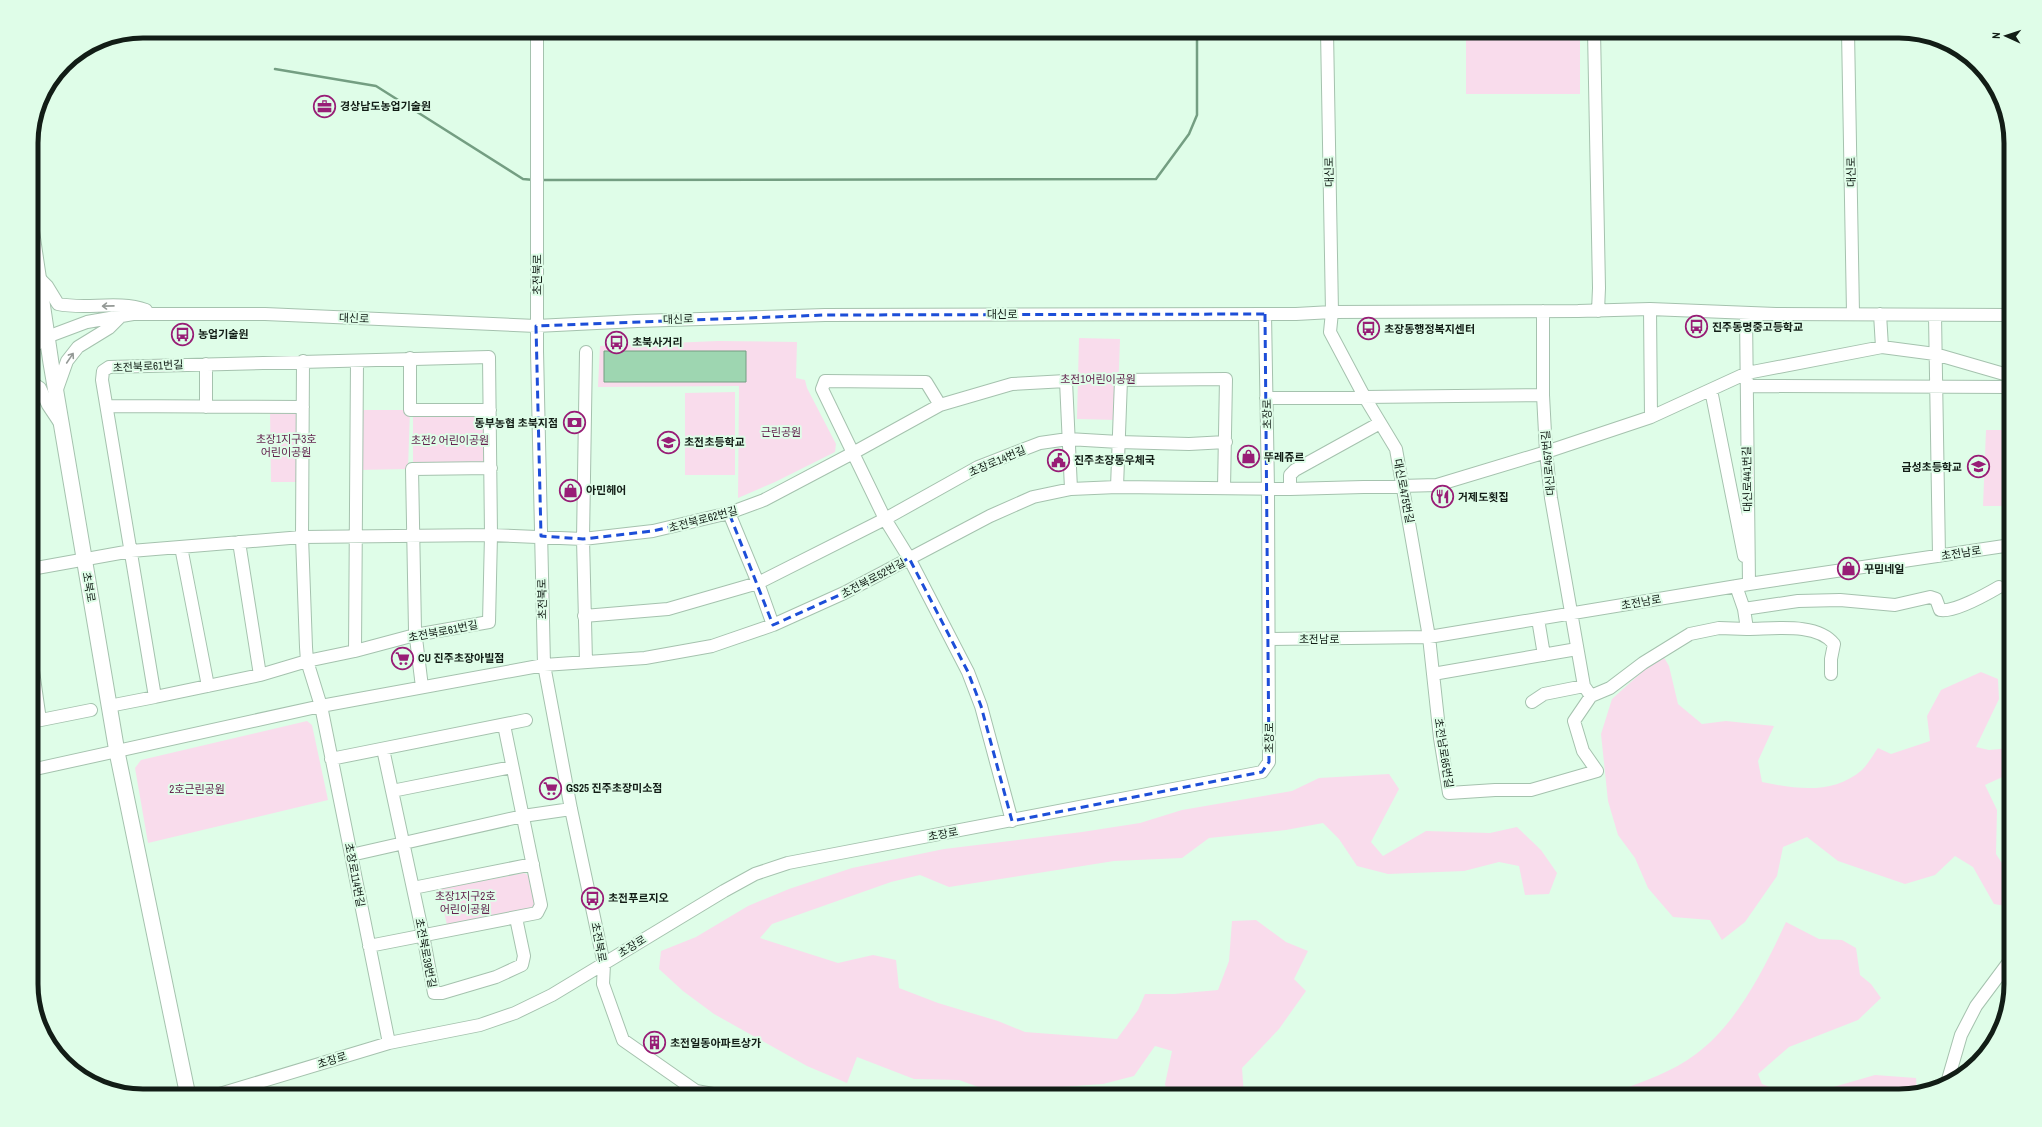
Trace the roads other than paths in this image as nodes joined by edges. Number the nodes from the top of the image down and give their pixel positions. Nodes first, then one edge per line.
1 (537, 38) edge
2 (1327, 38) edge
3 (1594, 38) edge
4 (1848, 38) edge
5 (38, 284) edge
6 (38, 300) edge
7 (1650, 309) junction
8 (1543, 311) junction
9 (1598, 311) junction
10 (1332, 312) junction
11 (1854, 313) junction
12 (1265, 314) junction
13 (1746, 314) junction
14 (1880, 314) junction
15 (160, 315) junction
16 (1935, 315) junction
17 (2004, 315) edge
18 (120, 317) junction
19 (536, 326) junction
20 (47, 337) junction
21 (38, 343) edge
22 (1882, 347) junction
23 (586, 352) dead end
24 (1935, 354) junction
25 (410, 358) junction
26 (303, 361) junction
27 (357, 361) junction
28 (206, 364) junction
29 (1747, 373) junction
30 (2004, 374) edge
31 (1748, 386) junction
32 (1937, 386) junction
33 (38, 387) edge
34 (2004, 387) edge
35 (1711, 390) junction
36 (56, 393) junction
37 (1543, 395) junction
38 (1364, 396) junction
39 (1266, 398) junction
40 (940, 405) junction
41 (107, 406) junction
42 (206, 406) junction
43 (303, 407) junction
44 (490, 410) junction
45 (1651, 417) junction
46 (1380, 423) junction
47 (61, 426) junction
48 (1068, 439) junction
49 (1119, 442) junction
50 (1226, 442) junction
51 (1546, 452) junction
52 (853, 453) junction
53 (491, 468) junction
54 (1404, 486) junction
55 (1117, 487) junction
56 (1224, 488) junction
57 (1071, 489) junction
58 (1268, 489) junction
59 (1290, 489) junction
60 (729, 514) junction
61 (885, 519) junction
62 (491, 535) junction
63 (541, 536) junction
64 (302, 537) junction
65 (356, 537) junction
66 (412, 537) junction
67 (583, 539) junction
68 (239, 542) junction
69 (2004, 546) edge
70 (181, 547) junction
71 (131, 551) junction
72 (1939, 556) junction
73 (909, 558) junction
74 (84, 560) junction
75 (1749, 564) junction
76 (38, 568) edge
77 (758, 582) junction
78 (1749, 584) junction
79 (1736, 586) junction
80 (1999, 587) dead end
81 (1744, 609) junction
82 (1571, 614) junction
83 (584, 616) junction
84 (1538, 619) junction
85 (773, 625) junction
86 (1747, 629) junction
87 (416, 635) junction
88 (1429, 637) junction
89 (1269, 639) junction
90 (1577, 649) junction
91 (354, 651) junction
92 (1544, 654) junction
93 (307, 661) junction
94 (586, 662) junction
95 (544, 665) junction
96 (1433, 674) junction
97 (1831, 674) dead end
98 (260, 675) junction
99 (208, 686) junction
100 (1584, 686) junction
101 (422, 687) junction
102 (1592, 696) junction
103 (155, 697) junction
104 (1532, 702) dead end
105 (109, 706) junction
106 (321, 706) junction
107 (91, 710) dead end
108 (526, 720) dead end
109 (38, 721) edge
110 (504, 725) junction
111 (383, 749) junction
112 (117, 752) junction
113 (331, 759) junction
114 (512, 767) junction
115 (38, 769) edge
116 (392, 791) junction
117 (571, 809) junction
118 (523, 816) junction
119 (1012, 821) junction
120 (404, 844) junction
121 (351, 855) junction
122 (533, 864) junction
123 (413, 888) junction
124 (516, 918) junction
125 (423, 936) junction
126 (368, 946) junction
127 (604, 964) junction
128 (2004, 968) edge
129 (389, 1043) junction
130 (1949, 1076) edge
131 (187, 1089) edge
132 (236, 1089) edge
133 (695, 1089) edge

1 - 19 street, 초전북로
2 - 10 street, 대신로
3 - 9 street
4 - 11 street, 대신로
15 -> 5 street
6 - 20 main road, 초북로
7 - 9 street, 대신로
7 - 13 street, 대신로
7 - 45 street
8 - 9 street, 대신로
8 - 10 street, 대신로
8 - 37 street, 대신로457번길
10 - 12 street, 대신로
10 - 38 street, 대신로475번길
11 - 13 street, 대신로
11 - 14 street, 대신로
12 - 19 street, 대신로
12 - 39 street, 초장로
13 - 29 street, 대신로441번길
14 - 16 street, 대신로
14 - 22 street
15 - 18 street, 대신로
15 - 19 street, 대신로
16 - 17 street, 대신로
16 - 24 street
18 - 20 street, 대신로
36 -> 18 street
19 - 63 street, 초전북로
20 - 21 street, 대신로
20 - 36 main road, 초북로
22 - 24 street
22 - 29 street
23 - 67 street
24 - 30 street
24 - 32 street
25 - 27 street, 초전북로61번길
25 - 44 street
25 - 44 street, 초전북로61번길
26 - 27 street, 초전북로61번길
26 - 28 street, 초전북로61번길
26 - 43 street
27 - 65 street
28 - 41 street, 초전북로61번길
28 - 42 street
29 - 31 street, 대신로441번길
29 - 35 street
31 - 32 street
31 - 75 street, 대신로441번길
32 - 34 street
32 - 72 street
33 - 47 street
35 - 45 street
35 - 75 street
36 - 47 main road, 초북로
37 - 38 street
37 - 51 street, 대신로457번길
38 - 39 street
38 - 46 street, 대신로475번길
39 - 58 street, 초장로
40 - 48 street, 초전북로62번길
40 - 52 street, 초전북로62번길
40 - 52 street
41 - 42 street
41 - 71 street, 초전북로61번길
42 - 43 street
43 - 64 street
44 - 53 street, 초전북로61번길
45 - 51 street
46 - 54 street, 대신로475번길
46 - 59 street
47 - 74 main road, 초북로
48 - 49 street, 초장로14번길
48 - 57 street
48 - 61 street, 초장로14번길
49 - 50 street
49 - 50 street
49 - 55 street
50 - 56 street
51 - 54 street
51 - 82 street, 대신로457번길
52 - 60 street, 초전북로62번길
52 - 61 street, 초전북로52번길
53 - 62 street, 초전북로61번길
53 - 66 street
54 - 59 street
54 - 88 street, 대신로475번길
55 - 56 street
55 - 57 street
56 - 58 street
57 - 73 street
58 - 59 street
58 - 89 street, 초장로
60 - 67 street, 초전북로62번길
60 - 77 street
61 - 73 street, 초전북로52번길
61 - 77 street
62 - 63 street
62 - 66 street
62 - 87 street, 초전북로61번길
63 - 67 street, 초전북로62번길
63 - 95 street, 초전북로
64 - 65 street
64 - 68 street
64 - 93 street
65 - 66 street
65 - 91 street
66 - 87 street
67 - 83 street
68 - 70 street
68 - 98 street
69 - 72 street, 초전남로
70 - 71 street
70 - 99 street
71 - 74 street
71 - 103 street, 초전북로61번길
72 - 78 street, 초전남로
73 - 85 street, 초전북로52번길
73 - 119 street
74 - 76 street
74 - 105 main road, 초북로
75 - 78 street, 대신로441번길
77 - 83 street
77 - 85 street
78 - 79 street, 초전남로
79 - 81 street
79 - 82 street, 초전남로
80 - 81 street
81 - 86 street
82 - 84 street, 초전남로
82 - 90 street, 대신로457번길
83 - 94 street
84 - 88 street, 초전남로
84 - 92 street
85 - 94 street, 초전북로52번길
86 - 97 street
86 - 102 street
87 - 91 street, 초전북로61번길
87 - 101 street
88 - 89 street, 초전남로
88 - 96 street, 초전남로65번길
89 - 119 street, 초장로
90 - 92 street
90 - 100 street, 대신로457번길
91 - 93 street, 초전북로61번길
92 - 96 street
93 - 98 street, 초전북로61번길
93 - 106 street
94 - 95 street, 초전북로52번길
95 - 101 street, 초전북로52번길
95 - 117 street, 초전북로
96 - 102 street, 초전남로65번길
98 - 99 street
99 - 103 street
100 - 102 street
100 - 104 street
101 - 106 street, 초전북로52번길
103 - 105 street
105 - 112 main road, 초북로
106 - 112 street, 초전북로52번길
106 - 113 street, 초장로114번길
107 - 109 street
108 - 110 street
110 - 111 street
110 - 114 street
111 - 113 street
111 - 116 street, 초전북로39번길
112 - 115 street
112 - 131 main road, 초북로
113 - 121 street, 초장로114번길
114 - 116 street
114 - 118 street
116 - 120 street, 초전북로39번길
117 - 118 street
117 - 127 street, 초전북로
118 - 120 street
118 - 122 street
119 - 127 street, 초장로
120 - 121 street
120 - 123 street, 초전북로39번길
121 - 126 street, 초장로114번길
122 - 123 street
122 - 124 street
123 - 125 street, 초전북로39번길
124 - 125 street
124 - 125 street, 초전북로39번길
125 - 126 street
126 - 129 street, 초장로114번길
127 - 129 street, 초장로
127 - 133 street, 초전북로
128 - 130 street
129 - 132 street, 초장로

